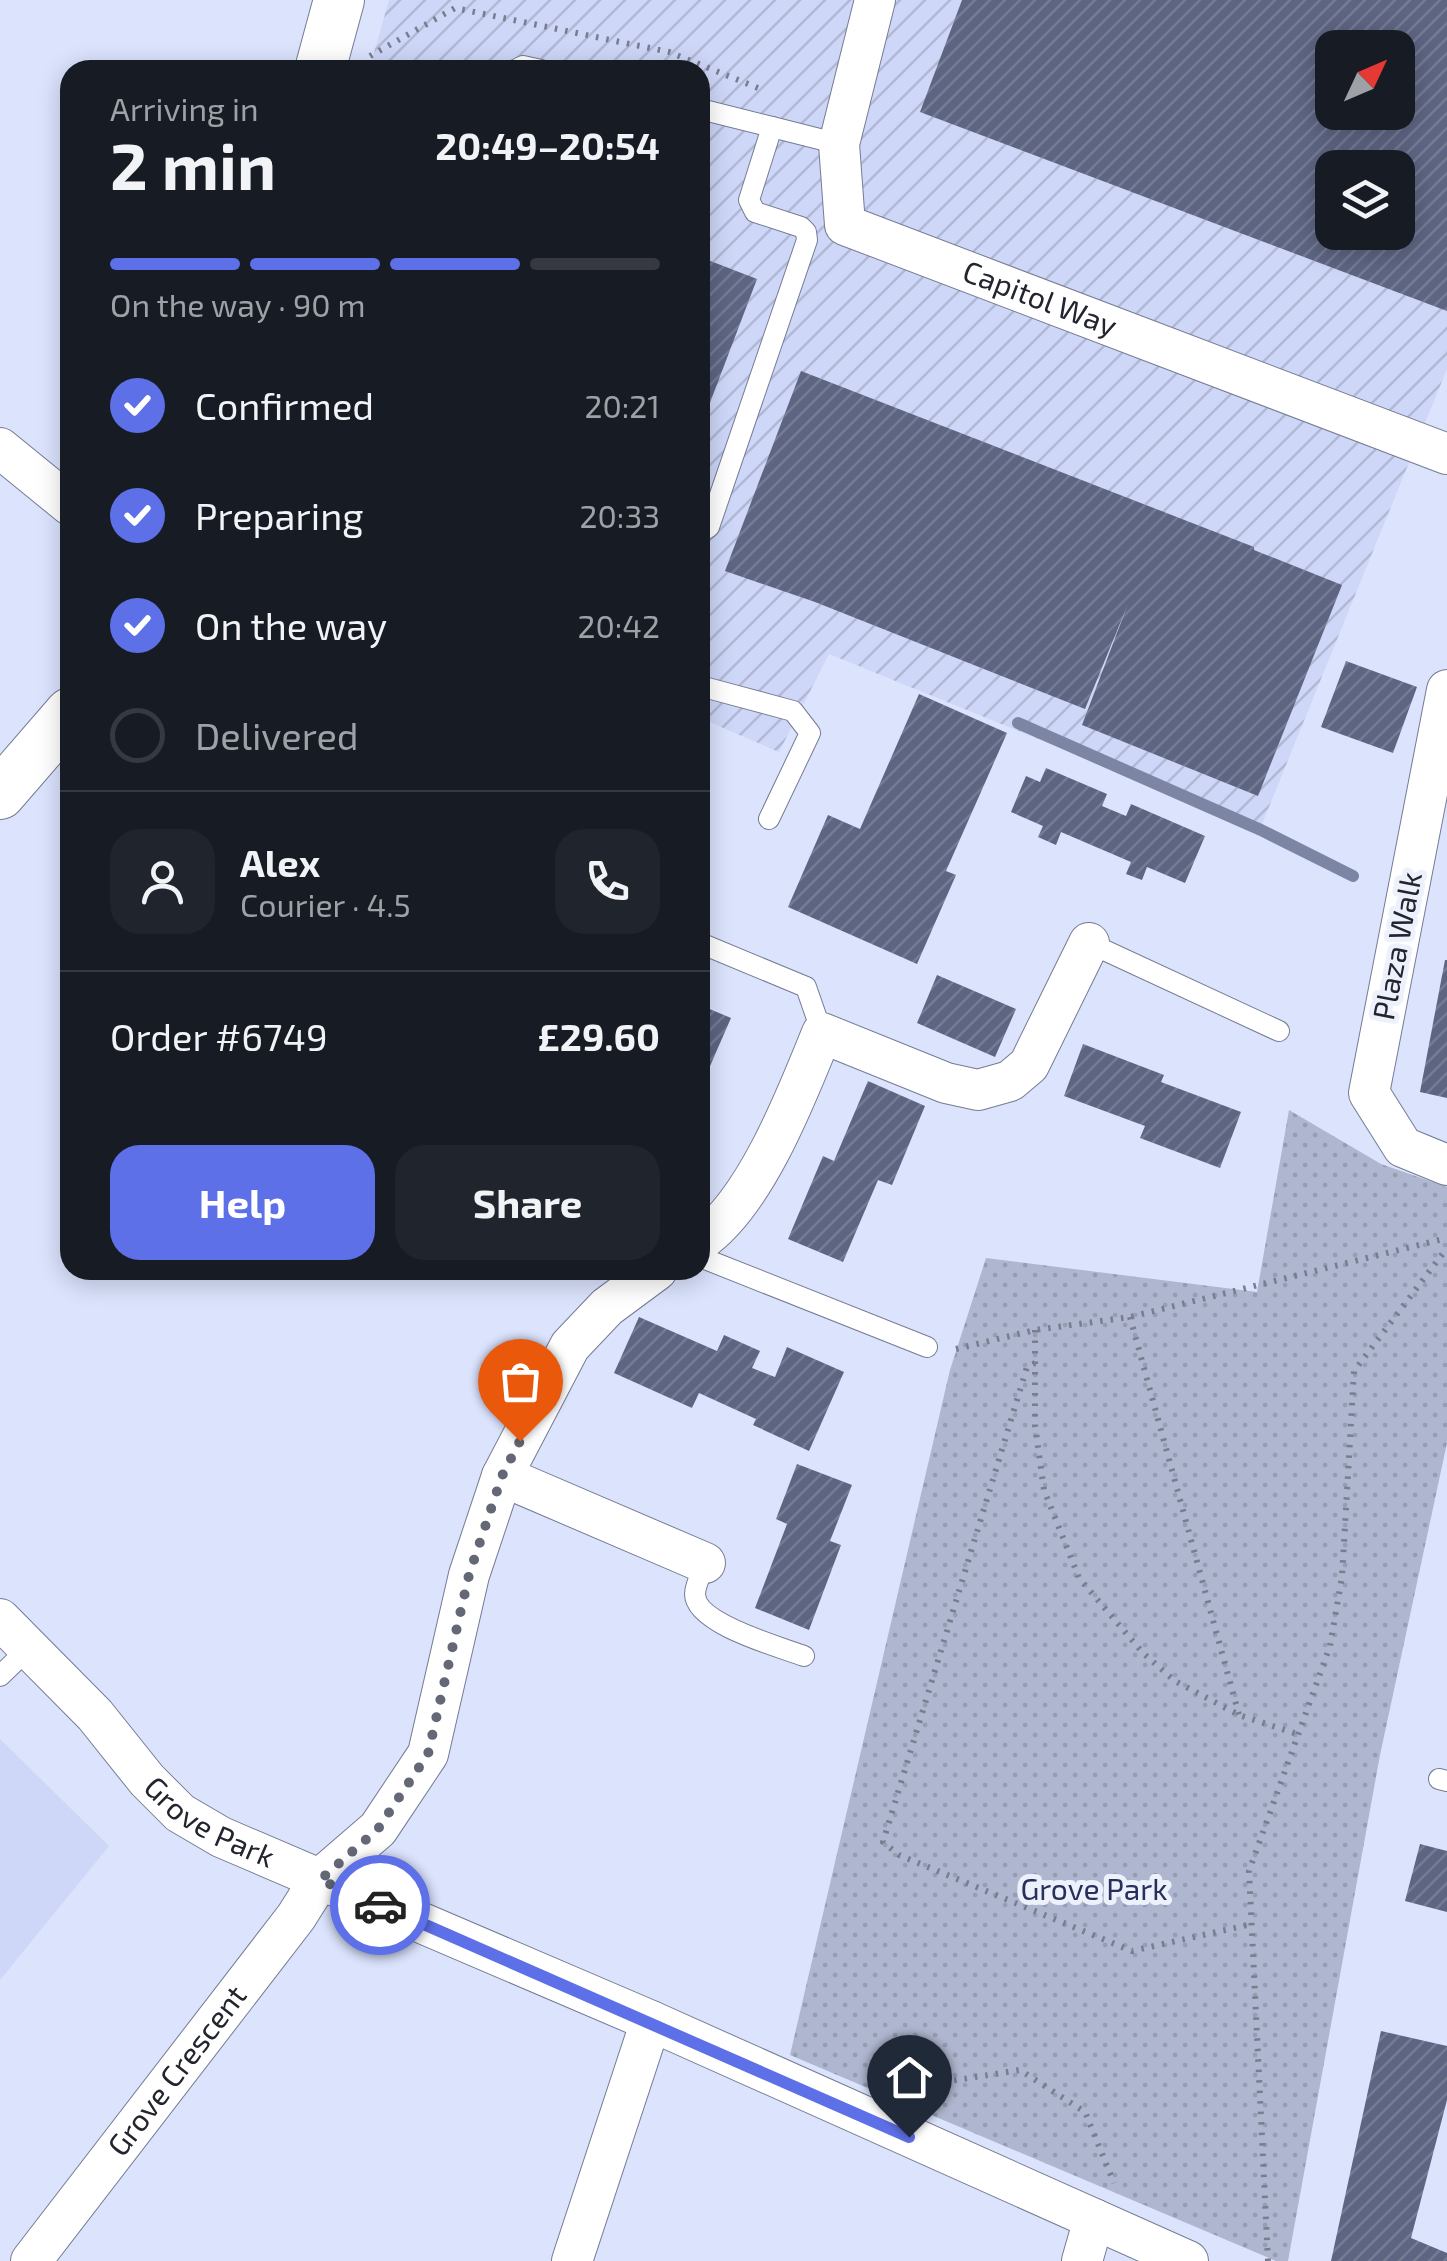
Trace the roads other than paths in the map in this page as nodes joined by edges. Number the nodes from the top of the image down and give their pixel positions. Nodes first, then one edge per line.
1 (339, 0) edge
2 (875, 0) edge
3 (340, 60) edge
4 (710, 112) edge
5 (772, 127) junction
6 (839, 144) junction
7 (0, 448) edge
8 (1447, 454) edge
9 (60, 497) edge
10 (710, 523) edge
11 (710, 689) edge
12 (1447, 690) edge
13 (60, 725) edge
14 (0, 794) edge
15 (769, 820) dead end
16 (1089, 943) joint
17 (710, 947) edge
18 (1278, 1031) dead end
19 (822, 1033) junction
20 (1447, 1165) edge
21 (710, 1233) edge
22 (710, 1260) edge
23 (640, 1280) edge
24 (927, 1347) road end
25 (502, 1476) junction
26 (704, 1563) joint
27 (0, 1618) edge
28 (30, 1647) junction
29 (804, 1656) dead end
30 (0, 1676) edge
31 (320, 1880) junction
32 (651, 2022) junction
33 (1106, 2207) junction
34 (31, 2261) edge
35 (572, 2261) edge
36 (1082, 2261) edge
37 (1188, 2261) edge

1 - 3 street
2 - 6 street, Capitol Way
4 - 5 lane
5 - 6 lane
5 - 10 lane
6 - 8 street, Capitol Way
7 - 9 street
11 - 15 lane
12 - 20 street, Plaza Walk
13 - 14 street
16 - 18 lane
16 - 19 street
17 - 19 lane
19 - 21 street
22 - 24 lane
23 - 25 street, Grove Crescent
25 - 26 street
25 - 31 street, Grove Crescent
26 - 29 lane
27 - 28 street, Grove Park
28 - 30 lane
28 - 31 street, Grove Park
31 - 32 street, Grove Park
31 - 34 street, Grove Crescent
32 - 33 street, Grove Park
32 - 35 street
33 - 36 street
33 - 37 street, Grove Park

